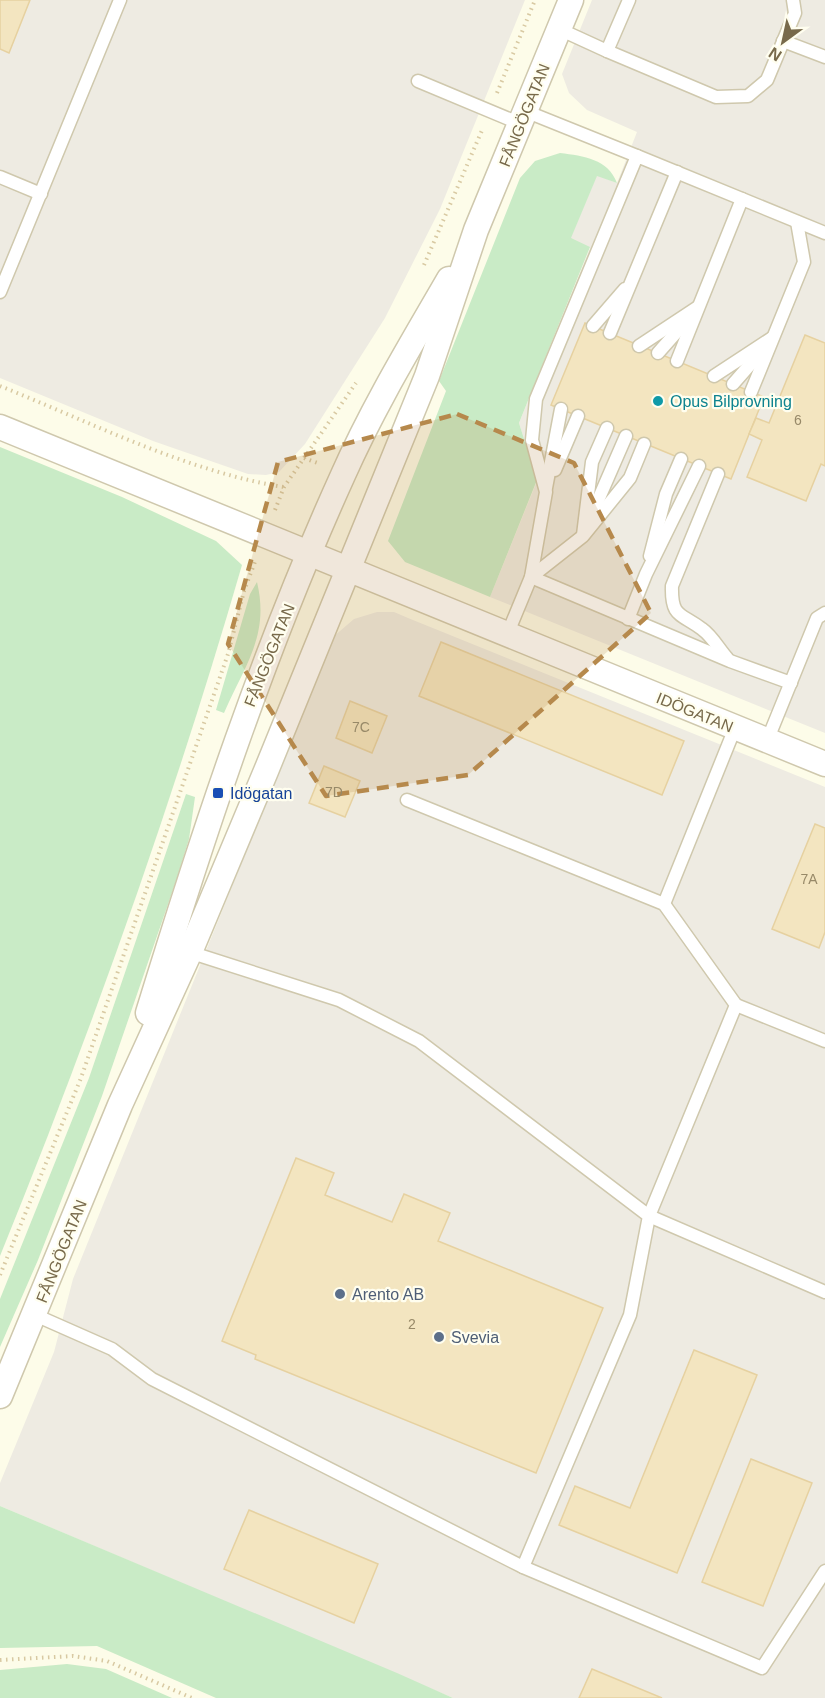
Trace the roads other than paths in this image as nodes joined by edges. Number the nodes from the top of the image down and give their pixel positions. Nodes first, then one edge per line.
1 (120, 0) edge
2 (571, 0) edge
3 (629, 0) edge
4 (793, 0) edge
5 (559, 28) junction
6 (783, 41) junction
7 (607, 51) junction
8 (825, 57) edge
9 (418, 81) dead end
10 (523, 118) junction
11 (637, 156) junction
12 (677, 172) junction
13 (0, 177) edge
14 (40, 194) junction
15 (742, 199) junction
16 (797, 222) junction
17 (476, 230) junction
18 (825, 233) edge
19 (632, 282) junction
20 (0, 292) edge
21 (698, 307) junction
22 (593, 326) dead end
23 (610, 333) dead end
24 (772, 338) junction
25 (639, 346) dead end
26 (658, 353) dead end
27 (677, 361) dead end
28 (714, 376) dead end
29 (733, 384) dead end
30 (751, 392) dead end
31 (561, 409) dead end
32 (578, 416) dead end
33 (0, 427) edge
34 (607, 428) dead end
35 (626, 436) dead end
36 (644, 444) dead end
37 (681, 459) dead end
38 (699, 466) dead end
39 (718, 474) dead end
40 (546, 492) junction
41 (583, 536) junction
42 (309, 555) junction
43 (347, 570) junction
44 (646, 574) junction
45 (531, 577) junction
46 (825, 614) edge
47 (628, 619) junction
48 (507, 635) junction
49 (730, 661) junction
50 (790, 683) junction
51 (735, 728) junction
52 (767, 741) junction
53 (825, 764) edge
54 (407, 800) dead end
55 (664, 904) junction
56 (179, 948) junction
57 (736, 1005) junction
58 (825, 1041) edge
59 (649, 1216) junction
60 (825, 1292) edge
61 (35, 1315) junction
62 (0, 1396) edge
63 (523, 1567) junction
64 (825, 1571) edge

1 - 14 lane
2 - 5 street, FÅNGÖGATAN
3 - 7 lane
4 - 6 lane
5 - 7 lane
5 - 10 street, FÅNGÖGATAN
6 - 7 lane
6 - 8 lane
9 - 10 lane
10 - 11 lane
10 - 17 street, FÅNGÖGATAN
11 - 12 lane
11 - 40 lane
12 - 15 lane
12 - 19 lane
13 - 14 lane
14 - 20 lane
15 - 16 lane
15 - 21 lane
16 - 18 lane
16 - 24 lane
17 - 42 street, FÅNGÖGATAN
17 - 43 street, FÅNGÖGATAN
19 - 22 lane
19 - 23 lane
21 - 25 lane
21 - 26 lane
21 - 27 lane
24 - 28 lane
24 - 29 lane
24 - 30 lane
31 - 40 lane
32 - 40 lane
33 - 42 street, IDÖGATAN
34 - 41 lane
35 - 41 lane
36 - 41 lane
37 - 44 lane
38 - 44 lane
39 - 49 lane
40 - 45 lane
41 - 45 lane
42 - 43 street, IDÖGATAN
42 - 56 street, FÅNGÖGATAN
43 - 48 street, IDÖGATAN
43 - 56 street, FÅNGÖGATAN
44 - 47 lane
45 - 47 lane
45 - 48 lane
46 - 50 lane
47 - 49 lane
48 - 51 street, IDÖGATAN
49 - 50 lane
50 - 52 lane
51 - 52 street, IDÖGATAN
51 - 55 lane
52 - 53 street, IDÖGATAN
54 - 55 lane
55 - 57 lane
56 - 59 lane
56 - 61 street, FÅNGÖGATAN
57 - 58 lane
57 - 59 lane
59 - 60 lane
59 - 63 lane
61 - 62 street, FÅNGÖGATAN
61 - 63 lane
63 - 64 lane

